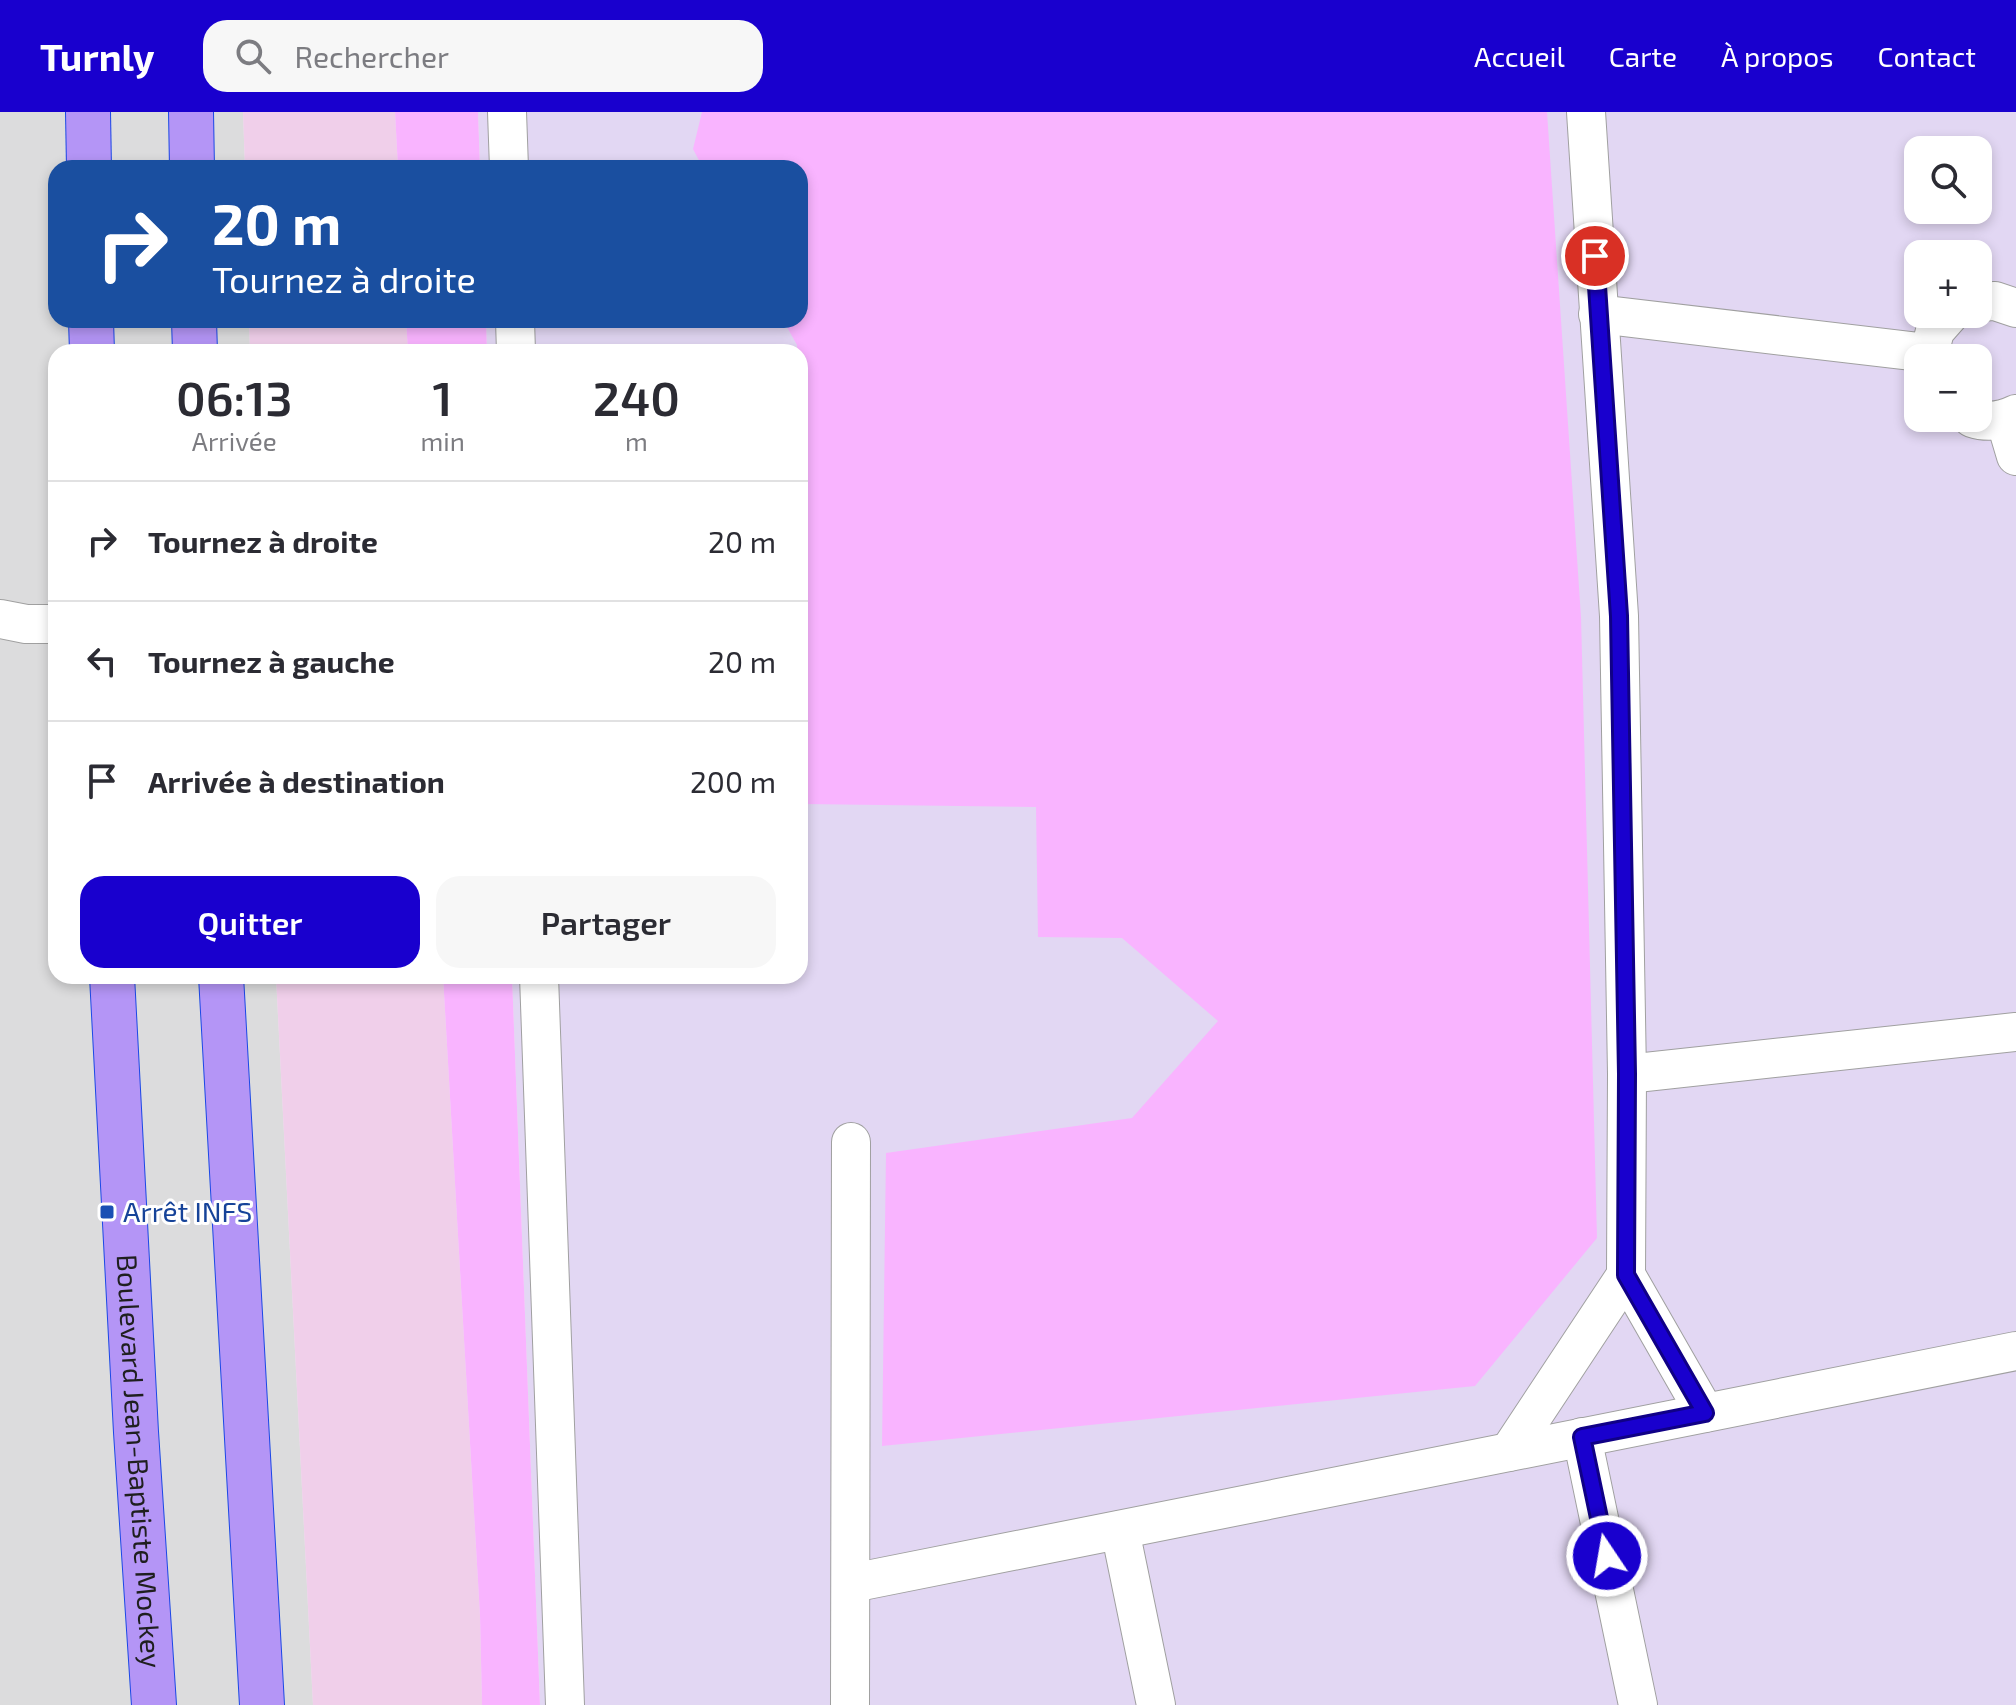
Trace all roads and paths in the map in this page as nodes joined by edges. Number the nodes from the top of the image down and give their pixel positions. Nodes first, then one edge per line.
1 (88, 112) edge
2 (191, 112) edge
3 (507, 112) edge
4 (1586, 112) edge
5 (89, 160) edge
6 (192, 160) edge
7 (509, 160) edge
8 (1992, 301) edge
9 (2016, 308) edge
10 (1598, 314) junction
11 (1904, 352) edge
12 (1998, 417) edge
13 (2016, 456) edge
14 (0, 619) edge
15 (48, 624) edge
16 (112, 984) edge
17 (221, 984) edge
18 (539, 984) edge
19 (2016, 1032) edge
20 (1627, 1074) junction
21 (851, 1142) dead end
22 (1626, 1275) junction
23 (2016, 1351) edge
24 (1705, 1413) junction
25 (1582, 1437) junction
26 (1509, 1452) junction
27 (1120, 1530) junction
28 (852, 1583) junction
29 (154, 1705) edge
30 (262, 1705) edge
31 (565, 1705) edge
32 (850, 1705) edge
33 (1156, 1705) edge
34 (1638, 1705) edge

1 - 5 highway
2 - 6 highway
3 - 7 street
4 - 10 street
8 - 9 street
10 - 11 street
10 - 20 street
12 - 13 street
14 - 15 street
16 - 29 highway, Boulevard Jean-Baptiste Mockey
17 - 30 highway
18 - 31 street
19 - 20 street
20 - 22 street
21 - 28 street
22 - 24 street
22 - 26 street
23 - 24 street
24 - 25 street
25 - 26 street
25 - 34 street
26 - 27 street
27 - 28 street
27 - 33 street
28 - 32 street

